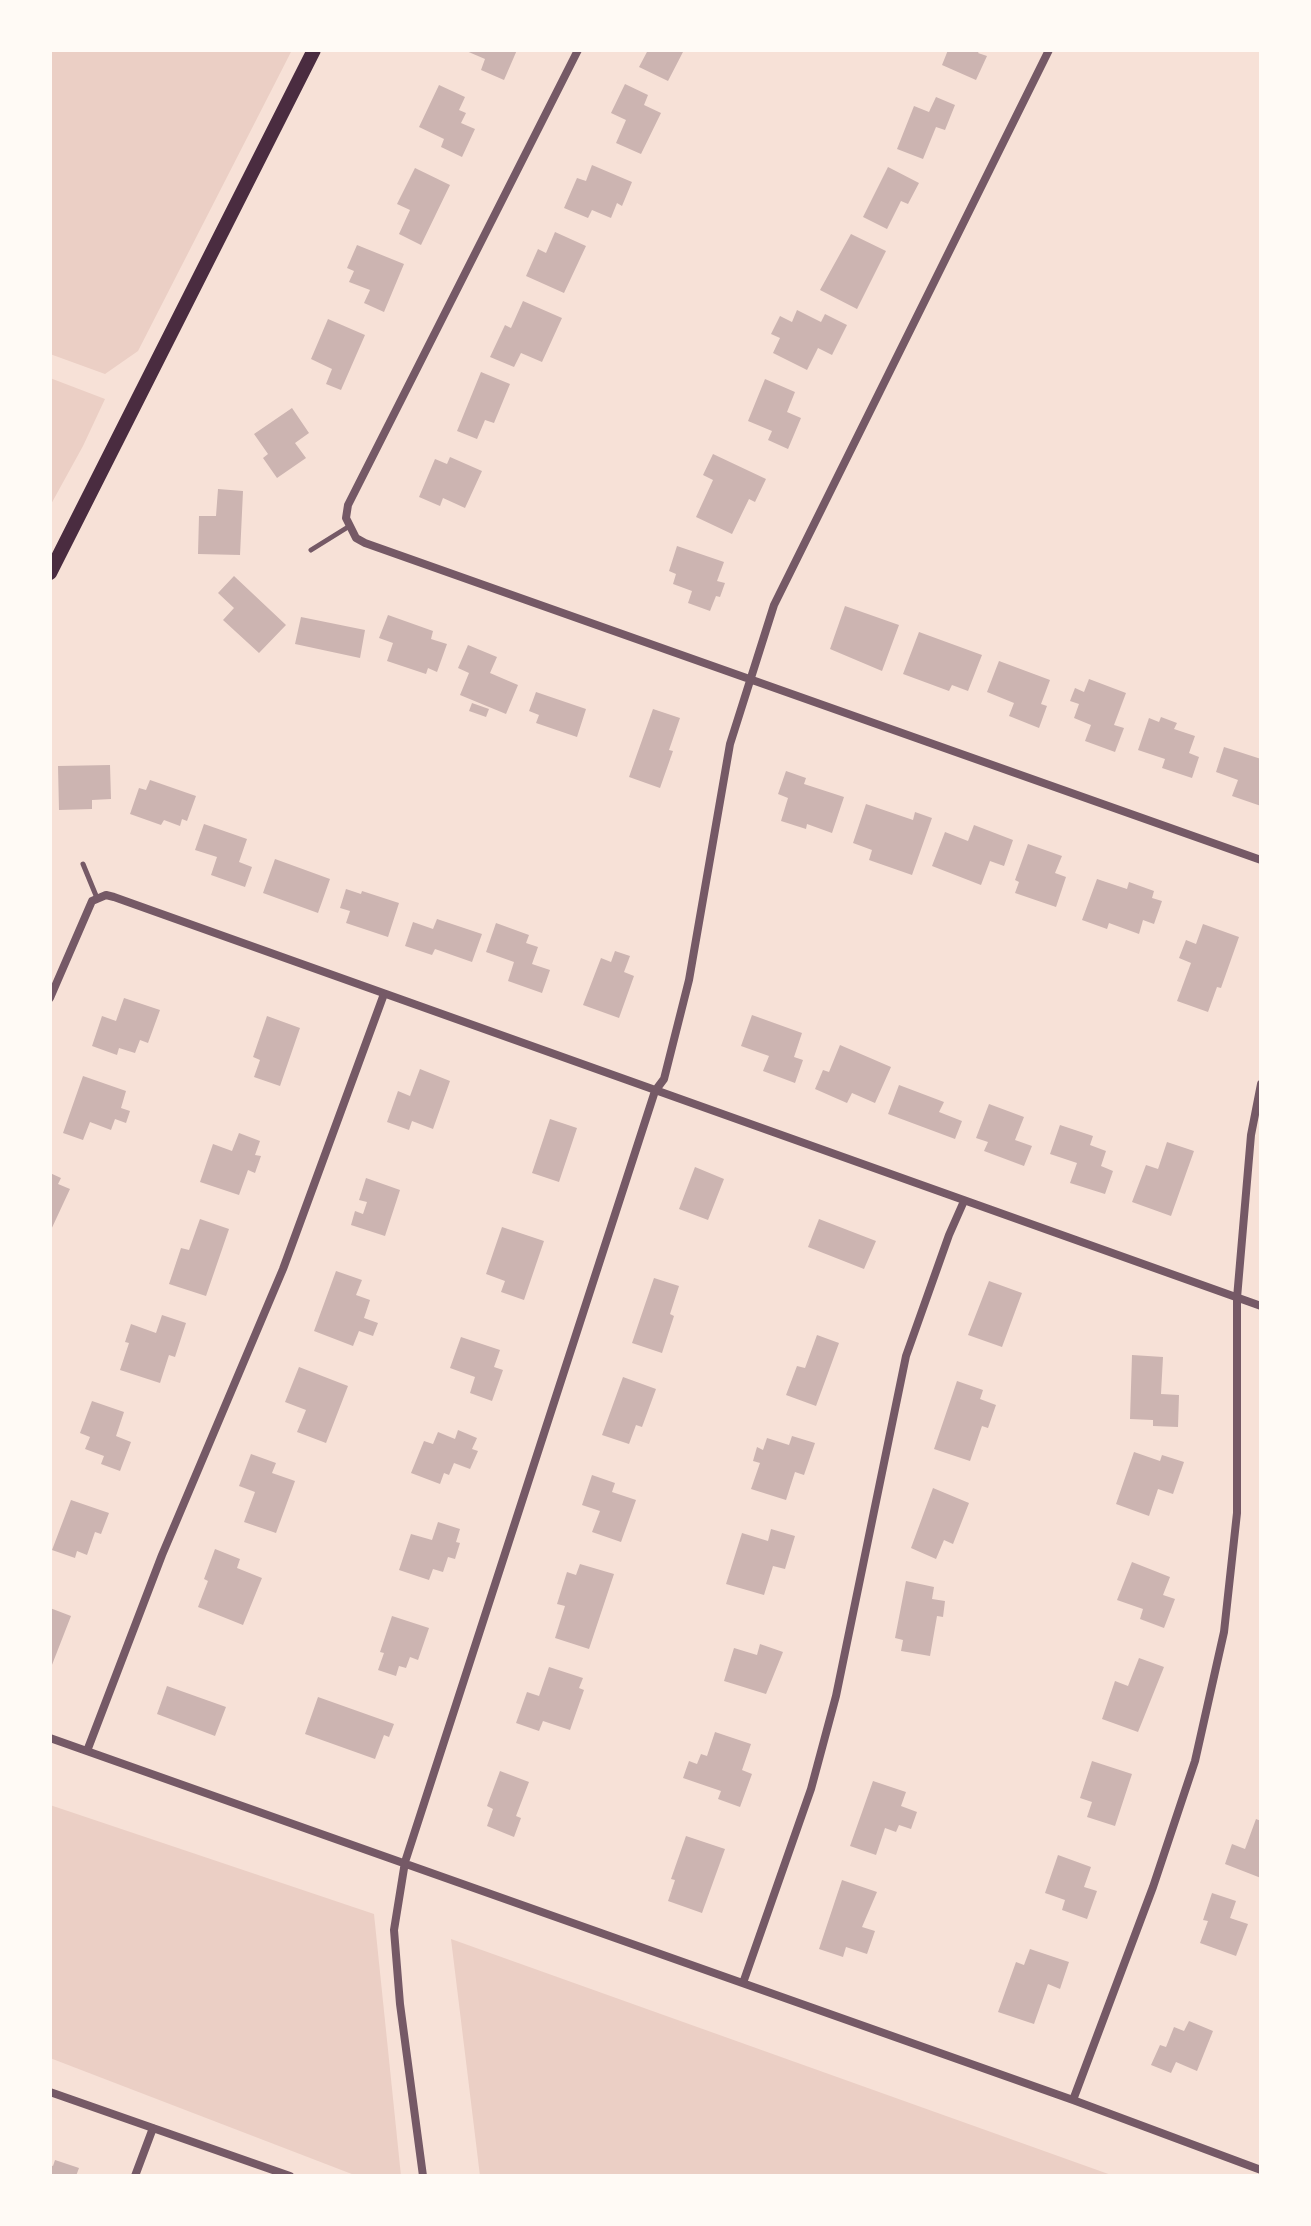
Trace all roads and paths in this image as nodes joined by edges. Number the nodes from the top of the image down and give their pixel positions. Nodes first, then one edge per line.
1 (314, 50) edge
2 (578, 50) edge
3 (1049, 50) edge
4 (348, 527) junction
5 (311, 550) dead end
6 (50, 573) edge
7 (750, 679) junction
8 (1261, 860) edge
9 (83, 864) dead end
10 (97, 898) junction
11 (384, 994) junction
12 (50, 998) edge
13 (1261, 1084) edge
14 (655, 1091) junction
15 (964, 1201) junction
16 (1237, 1298) junction
17 (1261, 1306) edge
18 (50, 1738) edge
19 (87, 1751) junction
20 (405, 1862) junction
21 (743, 1983) junction
22 (50, 2092) edge
23 (1073, 2100) junction
24 (153, 2128) junction
25 (1261, 2170) edge
26 (135, 2176) edge
27 (290, 2176) edge
28 (423, 2176) edge

1 - 6 main road
2 - 4 street
3 - 7 street
4 - 5 lane
4 - 7 street
7 - 8 street
7 - 14 street
9 - 10 lane
10 - 11 street
10 - 12 street
11 - 14 street
11 - 19 street
13 - 16 street
14 - 15 street
14 - 20 street
15 - 16 street
15 - 21 street
16 - 17 street
16 - 23 street
18 - 19 street
19 - 20 street
20 - 21 street
20 - 28 street
21 - 23 street
22 - 24 street
23 - 25 street
24 - 26 street
24 - 27 street

